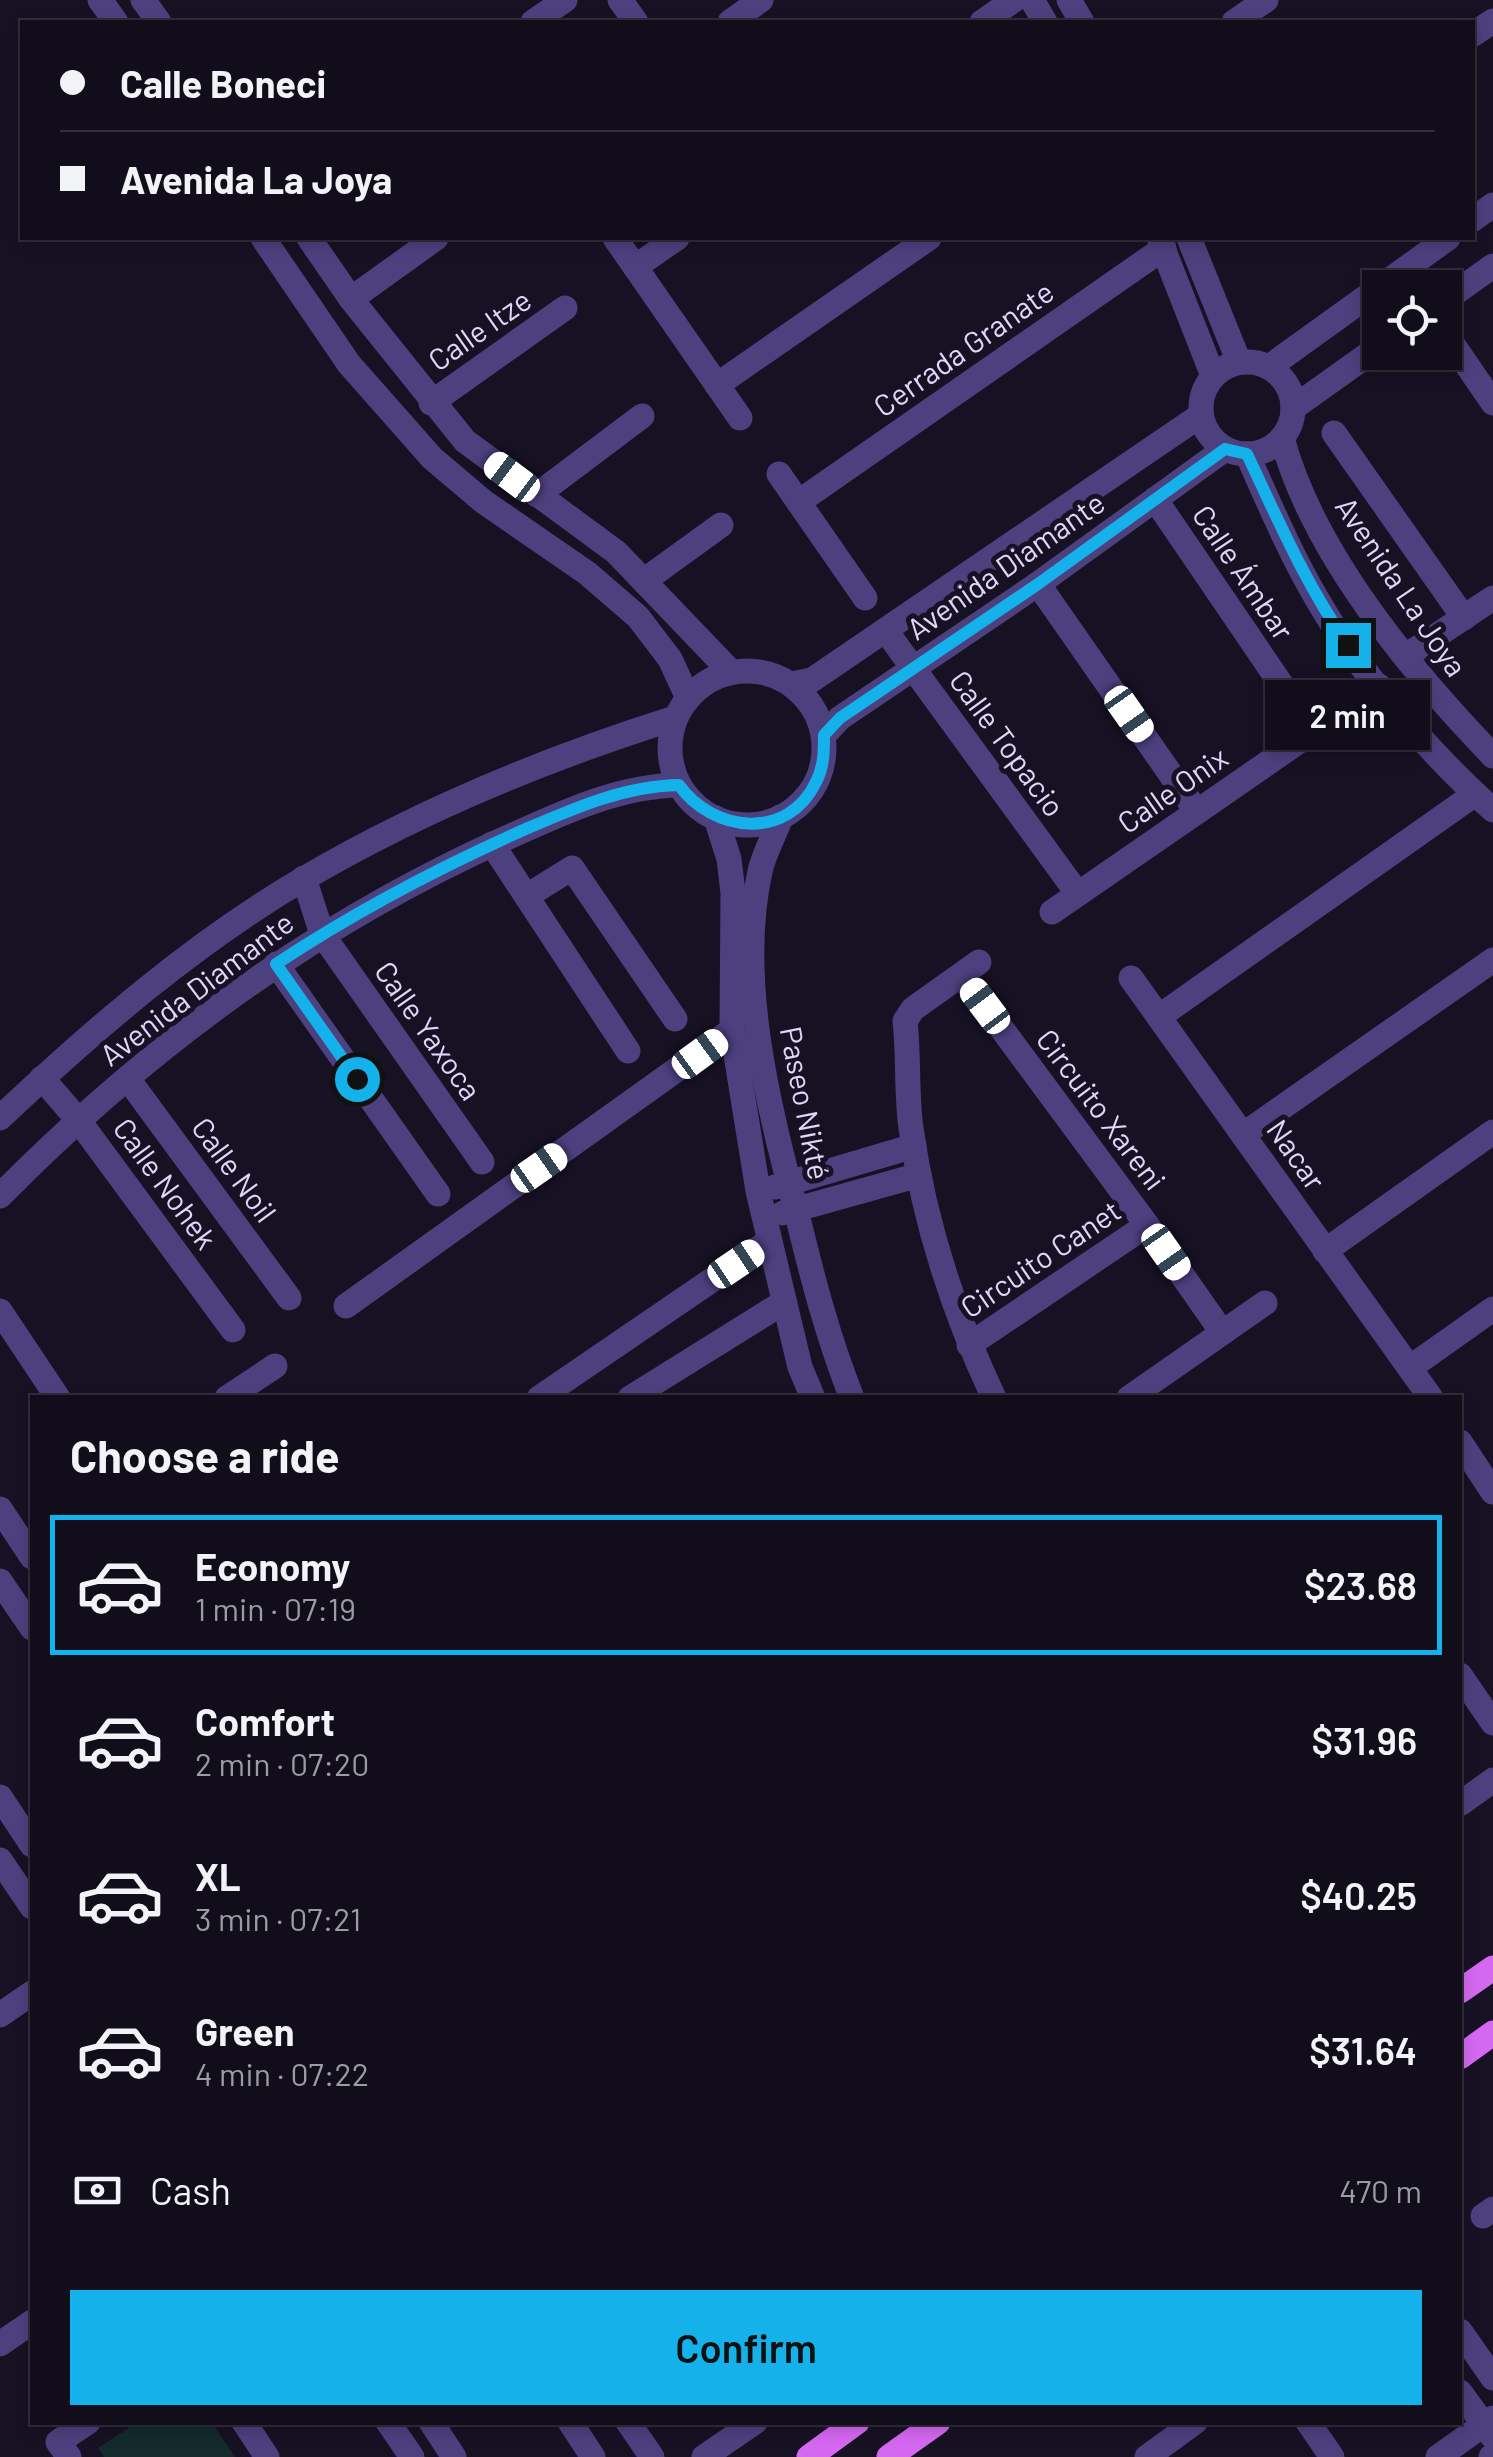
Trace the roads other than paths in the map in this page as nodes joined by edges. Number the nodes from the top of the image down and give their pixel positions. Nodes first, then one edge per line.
1 (565, 0) edge
2 (761, 0) edge
3 (1014, 0) edge
4 (1266, 0) edge
5 (536, 20) edge
6 (733, 20) edge
7 (985, 20) edge
8 (1237, 20) edge
9 (264, 240) edge
10 (310, 240) edge
11 (433, 240) edge
12 (616, 240) edge
13 (674, 240) edge
14 (926, 240) edge
15 (1190, 240) edge
16 (1445, 240) edge
17 (1161, 243) edge
18 (1493, 266) edge
19 (635, 267) junction
20 (1462, 288) edge
21 (352, 299) junction
22 (565, 308) dead end
23 (1462, 357) edge
24 (1362, 359) edge
25 (1238, 362) junction
26 (1270, 367) junction
27 (1213, 376) junction
28 (718, 385) junction
29 (432, 403) junction
30 (1493, 403) edge
31 (1293, 408) junction
32 (1201, 415) junction
33 (642, 416) dead end
34 (740, 418) dead end
35 (1334, 433) dead end
36 (1282, 438) junction
37 (1236, 452) junction
38 (780, 474) dead end
39 (536, 495) junction
40 (1154, 500) junction
41 (800, 502) junction
42 (721, 525) dead end
43 (645, 580) junction
44 (1038, 584) junction
45 (865, 598) dead end
46 (1493, 598) edge
47 (1464, 618) junction
48 (886, 631) junction
49 (1406, 656) junction
50 (914, 668) junction
51 (731, 672) junction
52 (791, 684) junction
53 (1380, 686) junction
54 (682, 708) junction
55 (1313, 732) junction
56 (824, 735) junction
57 (1493, 756) edge
58 (679, 785) junction
59 (1484, 802) edge
60 (1197, 812) junction
61 (781, 817) junction
62 (716, 818) junction
63 (492, 844) junction
64 (304, 878) junction
65 (1078, 894) junction
66 (526, 896) junction
67 (1052, 912) dead end
68 (322, 934) junction
69 (1493, 960) edge
70 (276, 964) junction
71 (1131, 978) dead end
72 (1160, 1016) junction
73 (674, 1019) dead end
74 (732, 1030) junction
75 (628, 1052) dead end
76 (42, 1078) junction
77 (128, 1079) junction
78 (0, 1118) edge
79 (79, 1121) junction
80 (1493, 1132) edge
81 (1244, 1134) junction
82 (914, 1146) junction
83 (482, 1162) dead end
84 (919, 1176) junction
85 (787, 1183) junction
86 (758, 1191) junction
87 (438, 1194) dead end
88 (0, 1196) edge
89 (796, 1210) junction
90 (1147, 1225) junction
91 (767, 1230) junction
92 (1325, 1252) junction
93 (289, 1298) dead end
94 (784, 1302) junction
95 (1265, 1303) dead end
96 (346, 1306) dead end
97 (1493, 1309) edge
98 (0, 1311) edge
99 (233, 1330) dead end
100 (1222, 1332) junction
101 (969, 1345) junction
102 (275, 1366) dead end
103 (1410, 1367) junction
104 (56, 1395) edge
105 (232, 1395) edge
106 (543, 1395) edge
107 (635, 1395) edge
108 (812, 1395) edge
109 (851, 1395) edge
110 (993, 1395) edge
111 (1133, 1395) edge
112 (1429, 1395) edge
113 (1462, 1445) edge
114 (1493, 1492) edge
115 (0, 1509) edge
116 (28, 1541) edge
117 (0, 1581) edge
118 (30, 1625) edge
119 (1462, 1678) edge
120 (1493, 1723) edge
121 (1493, 1780) edge
122 (0, 1797) edge
123 (1462, 1803) edge
124 (30, 1841) edge
125 (0, 1860) edge
126 (30, 1904) edge
127 (1493, 1968) edge
128 (1462, 1990) edge
129 (30, 1994) edge
130 (0, 2015) edge
131 (1493, 2033) edge
132 (1462, 2055) edge
133 (30, 2323) edge
134 (1462, 2334) edge
135 (0, 2344) edge
136 (1493, 2378) edge
137 (1462, 2394) edge
138 (84, 2425) edge
139 (246, 2425) edge
140 (390, 2425) edge
141 (432, 2425) edge
142 (572, 2425) edge
143 (630, 2425) edge
144 (751, 2425) edge
145 (852, 2425) edge
146 (934, 2425) edge
147 (1191, 2425) edge
148 (1310, 2425) edge
149 (1490, 2426) edge
150 (68, 2457) edge
151 (266, 2457) edge
152 (412, 2457) edge
153 (454, 2457) edge
154 (593, 2457) edge
155 (652, 2457) edge
156 (704, 2457) edge
157 (809, 2457) edge
158 (889, 2457) edge
159 (1147, 2457) edge
160 (1332, 2457) edge
161 (1438, 2457) edge

1 - 5 street
2 - 6 street
3 - 7 street
4 - 8 street
9 - 54 street
10 - 21 street
11 - 21 street
12 - 19 street
13 - 19 street
14 - 28 street
15 - 25 street
16 - 26 street
17 - 27 street
17 - 41 street, Cerrada Granate
18 - 20 street
19 - 28 street
21 - 29 street
22 - 29 street, Calle Itze
23 - 30 street
24 - 31 street
25 - 26 street
25 - 27 street
26 - 31 street
27 - 32 street
28 - 34 street
29 - 39 street
31 - 36 street
32 - 37 street
32 - 48 street, Avenida Diamante
33 - 39 street
35 - 47 street
36 - 37 street
36 - 49 street, Avenida La Joya
37 - 40 street, Avenida Diamante
37 - 53 street
38 - 41 street
39 - 43 street
40 - 44 street, Avenida Diamante
40 - 55 street, Calle Ámbar
41 - 45 street
42 - 43 street
43 - 51 street
44 - 50 street, Avenida Diamante
44 - 60 street
46 - 47 street
47 - 49 street
48 - 50 street, Calle Topacio
48 - 52 street, Avenida Diamante
49 - 57 street, Avenida La Joya
50 - 56 street, Avenida Diamante
50 - 65 street, Calle Topacio
51 - 52 street
51 - 54 street
52 - 56 street
53 - 55 street, Calle Onix
53 - 59 street
54 - 58 street
54 - 64 street, Avenida Diamante
55 - 60 street, Calle Onix
56 - 61 street
58 - 62 street
58 - 63 street, Avenida Diamante
59 - 72 street
60 - 65 street, Calle Onix
61 - 62 street
61 - 85 street, Paseo Nikté
62 - 74 street, Paseo Nikté
63 - 66 street
63 - 68 street, Avenida Diamante
64 - 68 street, Calle Yaxoca
64 - 76 street, Avenida Diamante
65 - 67 street, Calle Onix
66 - 73 street
66 - 75 street
68 - 70 street, Avenida Diamante
68 - 83 street, Calle Yaxoca
69 - 81 street
70 - 77 street, Avenida Diamante
70 - 87 street
71 - 72 street, Nacar
72 - 81 street, Nacar
74 - 86 street, Paseo Nikté
74 - 96 street
76 - 78 street, Avenida Diamante
76 - 79 street, Calle Nohek
77 - 79 street, Avenida Diamante
77 - 93 street, Calle Noil
79 - 88 street, Avenida Diamante
79 - 99 street, Calle Nohek
80 - 92 street
81 - 92 street, Nacar
82 - 84 street, Circuito Xareni
82 - 85 street
82 - 90 street, Circuito Xareni
84 - 89 street
84 - 101 street, Circuito Xareni
85 - 86 street
85 - 89 street, Paseo Nikté
86 - 91 street, Paseo Nikté
89 - 91 street
89 - 109 street, Paseo Nikté
90 - 100 street, Circuito Xareni
90 - 101 street, Circuito Canet
91 - 94 street, Paseo Nikté
91 - 106 street
92 - 103 street, Nacar
94 - 107 street
94 - 108 street, Paseo Nikté
95 - 100 street
97 - 103 street
98 - 104 street
100 - 111 street
101 - 110 street, Circuito Xareni
102 - 105 street
103 - 112 street, Nacar
113 - 114 street
115 - 116 street
117 - 118 street
119 - 120 street
121 - 123 street
122 - 124 street
125 - 126 street
127 - 128 main road
129 - 130 street
131 - 132 main road
133 - 135 street
134 - 136 street
137 - 149 street
138 - 150 street
139 - 151 street
140 - 152 street
141 - 153 street
142 - 154 street
143 - 155 street
144 - 156 street
145 - 157 main road
146 - 158 main road
147 - 159 street
148 - 160 street
149 - 161 street

